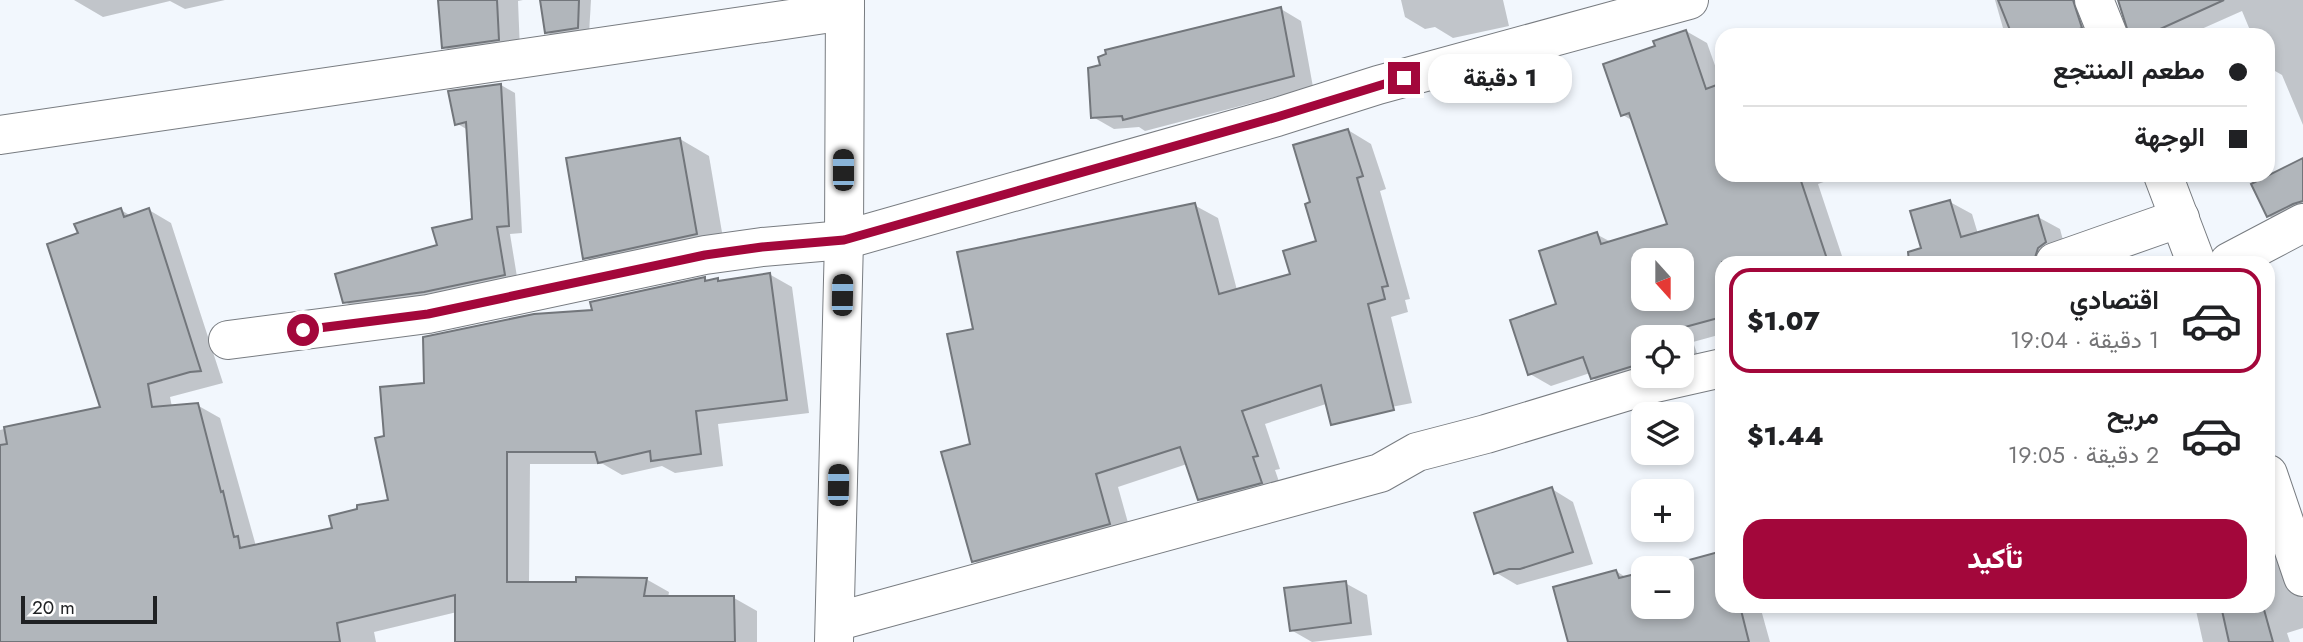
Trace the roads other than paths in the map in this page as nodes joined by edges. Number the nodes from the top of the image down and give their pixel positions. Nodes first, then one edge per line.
1 (1689, 0) edge
2 (2094, 0) edge
3 (845, 6) edge
4 (2105, 28) edge
5 (0, 135) edge
6 (2166, 182) edge
7 (2180, 218) junction
8 (2303, 223) edge
9 (844, 240) junction
10 (2072, 256) edge
11 (2194, 256) edge
12 (2240, 256) edge
13 (228, 340) dead end
14 (1715, 370) edge
15 (2275, 495) edge
16 (2303, 577) edge
17 (834, 632) edge

1 - 9 street
2 - 4 street
3 - 5 street
3 - 9 street
6 - 7 street
7 - 10 street
7 - 11 street
8 - 12 street
9 - 13 street
9 - 17 street
14 - 17 street
15 - 16 street

